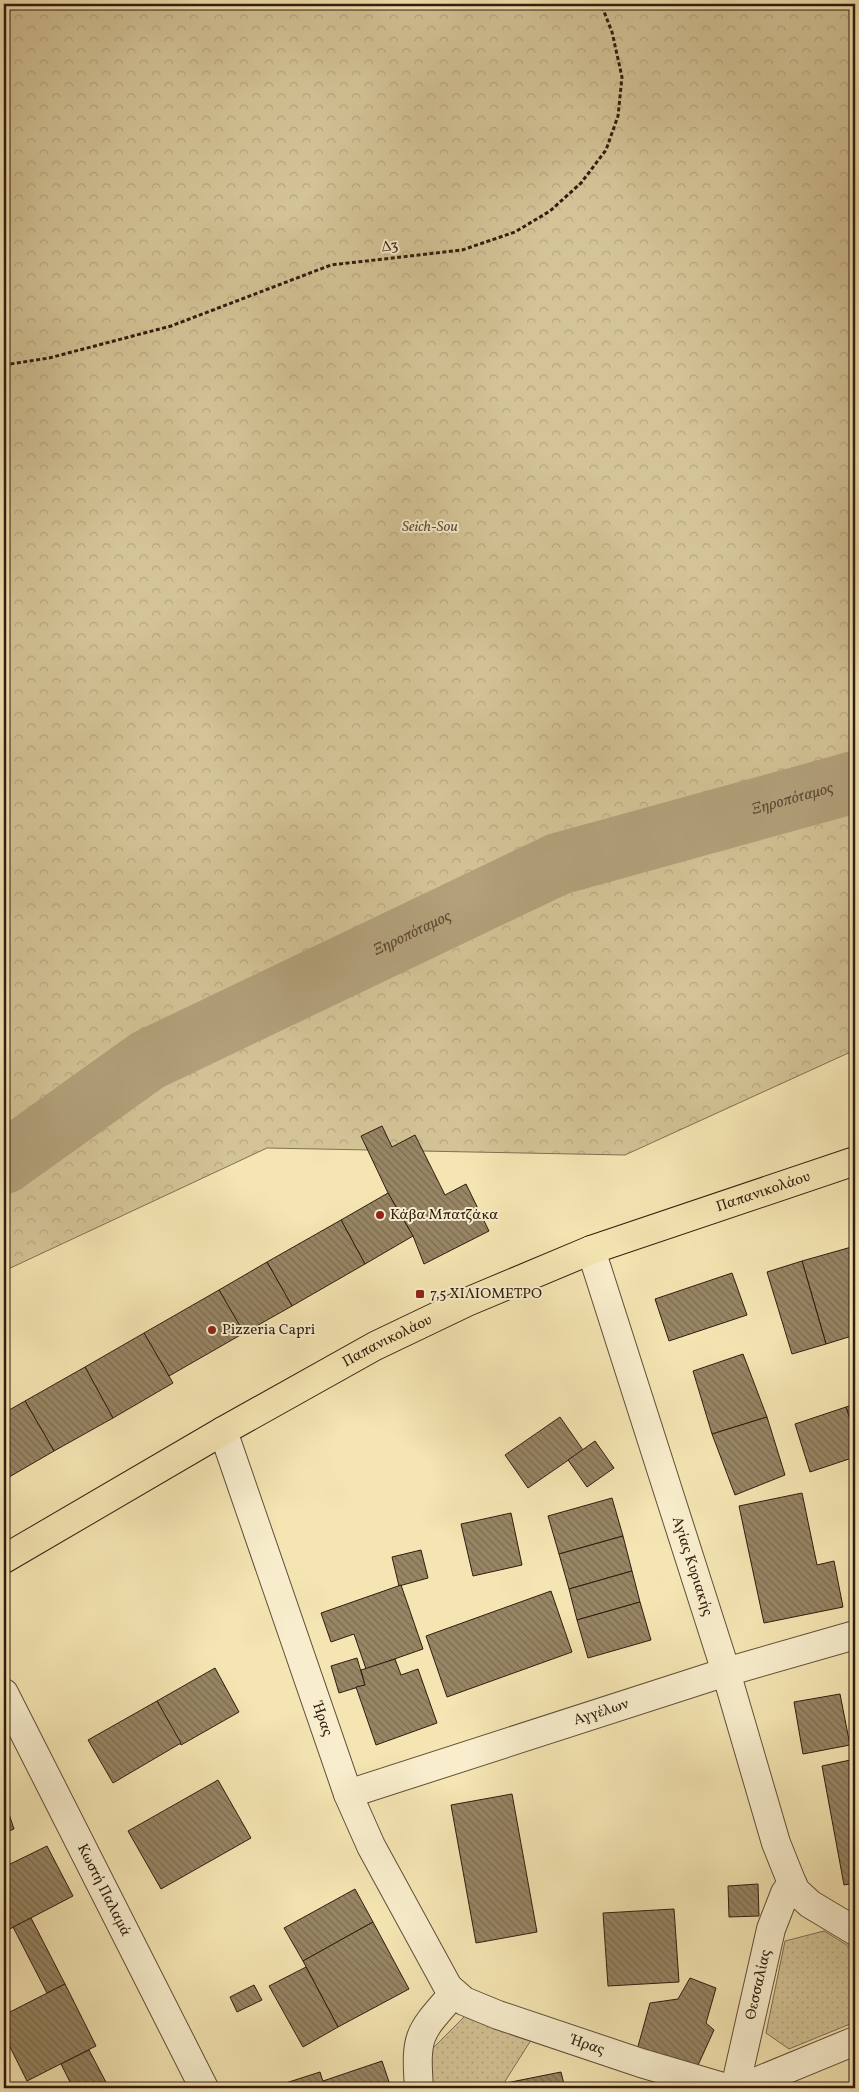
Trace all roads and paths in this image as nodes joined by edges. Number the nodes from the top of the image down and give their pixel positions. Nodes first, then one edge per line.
1 (601, 4) edge
2 (4, 365) edge
3 (855, 1161) edge
4 (591, 1250) junction
5 (223, 1431) junction
6 (4, 1559) edge
7 (855, 1635) edge
8 (726, 1672) junction
9 (4, 1693) edge
10 (348, 1794) junction
11 (792, 1884) junction
12 (855, 1930) edge
13 (454, 1993) junction
14 (855, 2041) edge
15 (204, 2088) edge
16 (419, 2088) edge
17 (726, 2088) edge
18 (735, 2088) edge
19 (741, 2088) edge

1 - 2 path, Δ3
3 - 4 main road, Παπανικολάου
4 - 5 main road, Παπανικολάου
4 - 8 street, Αγίας Κυριακής
5 - 6 main road, Παπανικολάου
5 - 10 street, Ήρας
7 - 8 street, Αγγέλων
8 - 10 street, Αγγέλων
8 - 11 street, Αγίας Κυριακής
9 - 15 street, Κωστή Παλαμά
10 - 13 street, Ήρας
11 - 12 street
11 - 18 street, Θεσσαλίας
13 - 16 street
13 - 17 street, Ήρας
14 - 19 street

